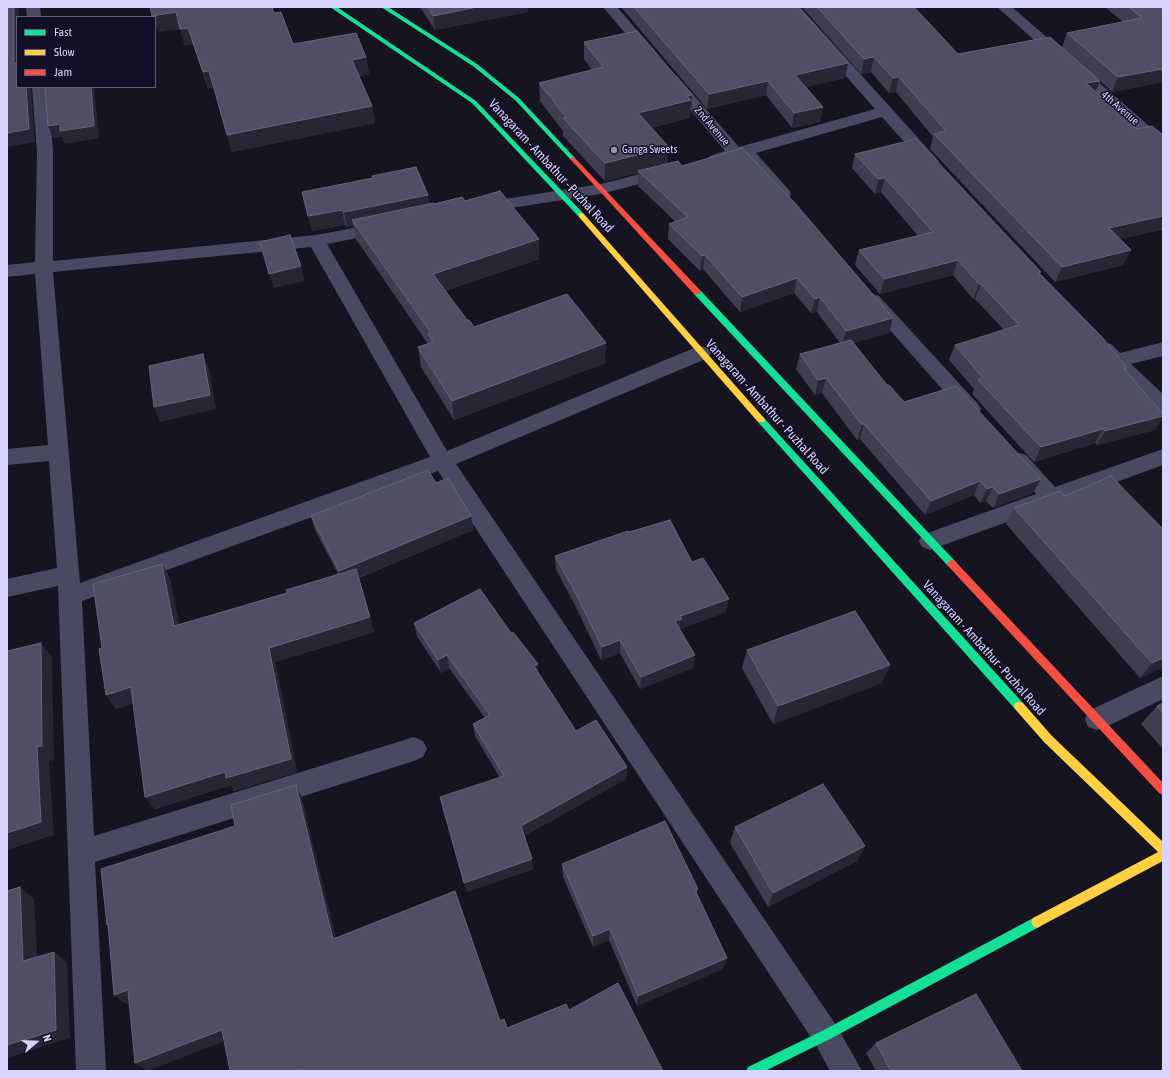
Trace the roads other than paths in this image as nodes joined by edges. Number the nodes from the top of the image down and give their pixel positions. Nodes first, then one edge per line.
1 (333, 7) edge
2 (384, 7) edge
3 (610, 7) edge
4 (792, 7) edge
5 (1004, 7) edge
6 (40, 88) edge
7 (884, 111) junction
8 (1163, 146) edge
9 (741, 152) junction
10 (943, 175) edge
11 (601, 189) junction
12 (562, 195) junction
13 (793, 206) edge
14 (464, 210) edge
15 (409, 222) edge
16 (316, 241) junction
17 (44, 269) junction
18 (7, 271) edge
19 (860, 285) edge
20 (1094, 338) edge
21 (1163, 349) edge
22 (700, 353) junction
23 (1116, 361) junction
24 (1163, 406) edge
25 (982, 421) edge
26 (1008, 450) edge
27 (59, 452) junction
28 (7, 457) edge
29 (1163, 457) edge
30 (443, 461) junction
31 (1051, 497) junction
32 (930, 541) junction
33 (69, 586) junction
34 (7, 588) edge
35 (1163, 687) edge
36 (1097, 719) junction
37 (414, 749) dead end
38 (1163, 790) edge
39 (1163, 848) edge
40 (81, 853) junction
41 (1163, 855) edge
42 (826, 1035) junction
43 (91, 1071) edge
44 (752, 1071) edge
45 (847, 1071) edge

1 - 12 main road, Vanagaram - Ambathur - Puzhal Road
2 - 11 main road
3 - 9 street, 2nd Avenue
4 - 7 street
5 - 8 street, 4th Avenue
6 - 17 street
7 - 9 street
7 - 10 street
9 - 11 street
9 - 13 street, 2nd Avenue
11 - 12 street
11 - 32 main road
12 - 14 street
12 - 22 main road, Vanagaram - Ambathur - Puzhal Road
15 - 16 street
16 - 17 street
16 - 30 street
17 - 18 street
17 - 27 street
19 - 25 street
20 - 23 street
21 - 23 street
22 - 30 street
22 - 39 main road, Vanagaram - Ambathur - Puzhal Road
23 - 24 street
26 - 31 street
27 - 28 street
27 - 33 street
29 - 31 street
30 - 33 street
30 - 42 street
31 - 32 street
32 - 36 main road
33 - 34 street
33 - 40 street
35 - 36 street
36 - 38 main road
37 - 40 street
40 - 43 street
41 - 42 main road
42 - 44 main road
42 - 45 street

